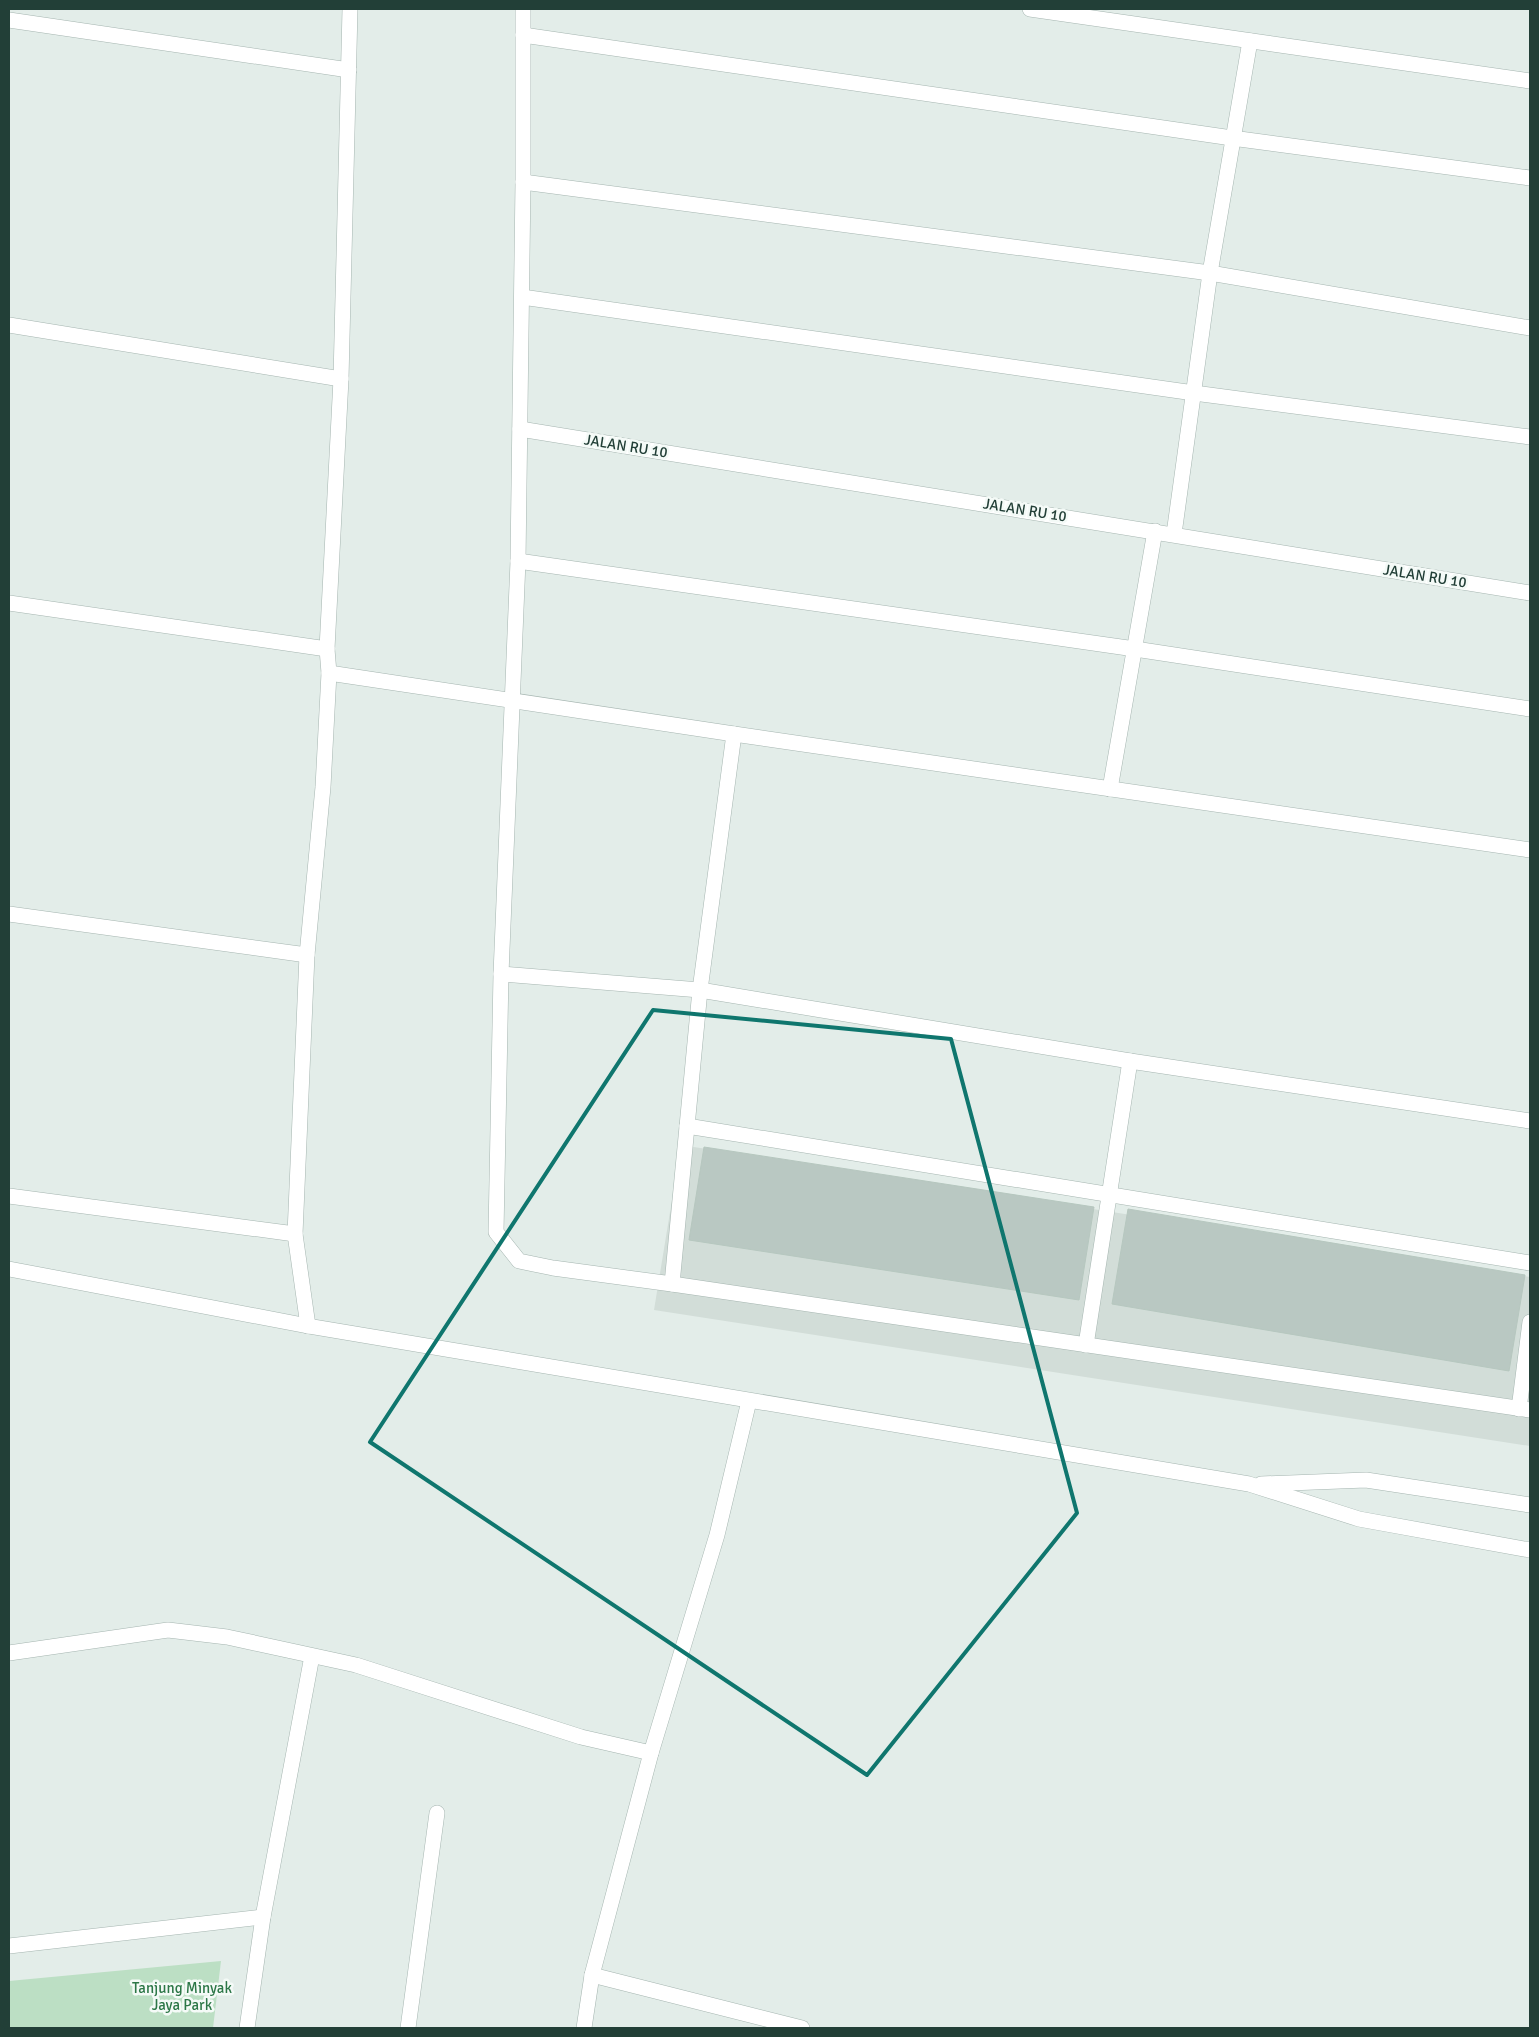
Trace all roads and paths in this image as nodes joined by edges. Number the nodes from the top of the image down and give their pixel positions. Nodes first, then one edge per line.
1 (350, 9) edge
2 (523, 9) edge
3 (1030, 9) edge
4 (9, 20) edge
5 (523, 35) junction
6 (1250, 41) junction
7 (349, 70) junction
8 (1530, 82) edge
9 (1232, 138) junction
10 (1530, 178) edge
11 (523, 182) junction
12 (1210, 273) junction
13 (522, 297) junction
14 (9, 325) edge
15 (1530, 328) edge
16 (342, 379) junction
17 (1194, 393) junction
18 (520, 429) junction
19 (1530, 437) edge
20 (1154, 531) junction
21 (1174, 534) junction
22 (518, 561) junction
23 (1530, 593) edge
24 (9, 603) edge
25 (327, 649) junction
26 (1135, 649) junction
27 (329, 673) junction
28 (513, 700) junction
29 (1530, 709) edge
30 (734, 734) junction
31 (1110, 789) junction
32 (1530, 850) edge
33 (9, 914) edge
34 (307, 954) junction
35 (501, 974) junction
36 (700, 990) junction
37 (1130, 1061) junction
38 (1530, 1121) edge
39 (687, 1126) junction
40 (1110, 1195) junction
41 (9, 1196) edge
42 (295, 1234) junction
43 (1530, 1263) edge
44 (9, 1269) edge
45 (672, 1284) junction
46 (1530, 1322) edge
47 (308, 1326) junction
48 (1086, 1345) junction
49 (749, 1401) junction
50 (1525, 1409) edge
51 (1249, 1484) junction
52 (1530, 1506) edge
53 (1530, 1550) edge
54 (9, 1653) edge
55 (312, 1656) junction
56 (651, 1753) junction
57 (437, 1813) dead end
58 (263, 1917) junction
59 (9, 1946) edge
60 (592, 1975) junction
61 (247, 2028) edge
62 (408, 2028) edge
63 (584, 2028) edge
64 (802, 2028) edge

1 - 7 street
2 - 5 street
3 - 6 street
4 - 7 street
5 - 9 street
5 - 11 street
6 - 8 street
6 - 9 street
7 - 16 street
9 - 10 street
9 - 12 street
11 - 12 street
11 - 13 street
12 - 15 street
12 - 17 street
13 - 17 street
13 - 18 street
14 - 16 street
16 - 25 street
17 - 19 street
17 - 21 street
18 - 20 street, JALAN RU 10
18 - 22 street
20 - 21 street, JALAN RU 10
20 - 26 street
21 - 23 street, JALAN RU 10
22 - 26 street
22 - 28 street
24 - 25 street
25 - 27 street
26 - 29 street
26 - 31 street
27 - 28 street
27 - 34 street
28 - 30 street
28 - 35 street
30 - 31 street
30 - 36 street
31 - 32 street
33 - 34 street
34 - 42 street
35 - 36 street
35 - 45 street
36 - 37 street
36 - 39 street
37 - 38 street
37 - 40 street
39 - 40 street
39 - 45 street
40 - 43 street
40 - 48 street
41 - 42 street
42 - 47 street
44 - 47 street
45 - 48 street
46 - 50 street
47 - 49 street
48 - 50 street
49 - 51 street
49 - 56 street
51 - 52 street
51 - 53 street
54 - 55 street
55 - 56 street
55 - 58 street
56 - 60 street
57 - 62 street
58 - 59 street
58 - 61 street
60 - 63 street
60 - 64 street

